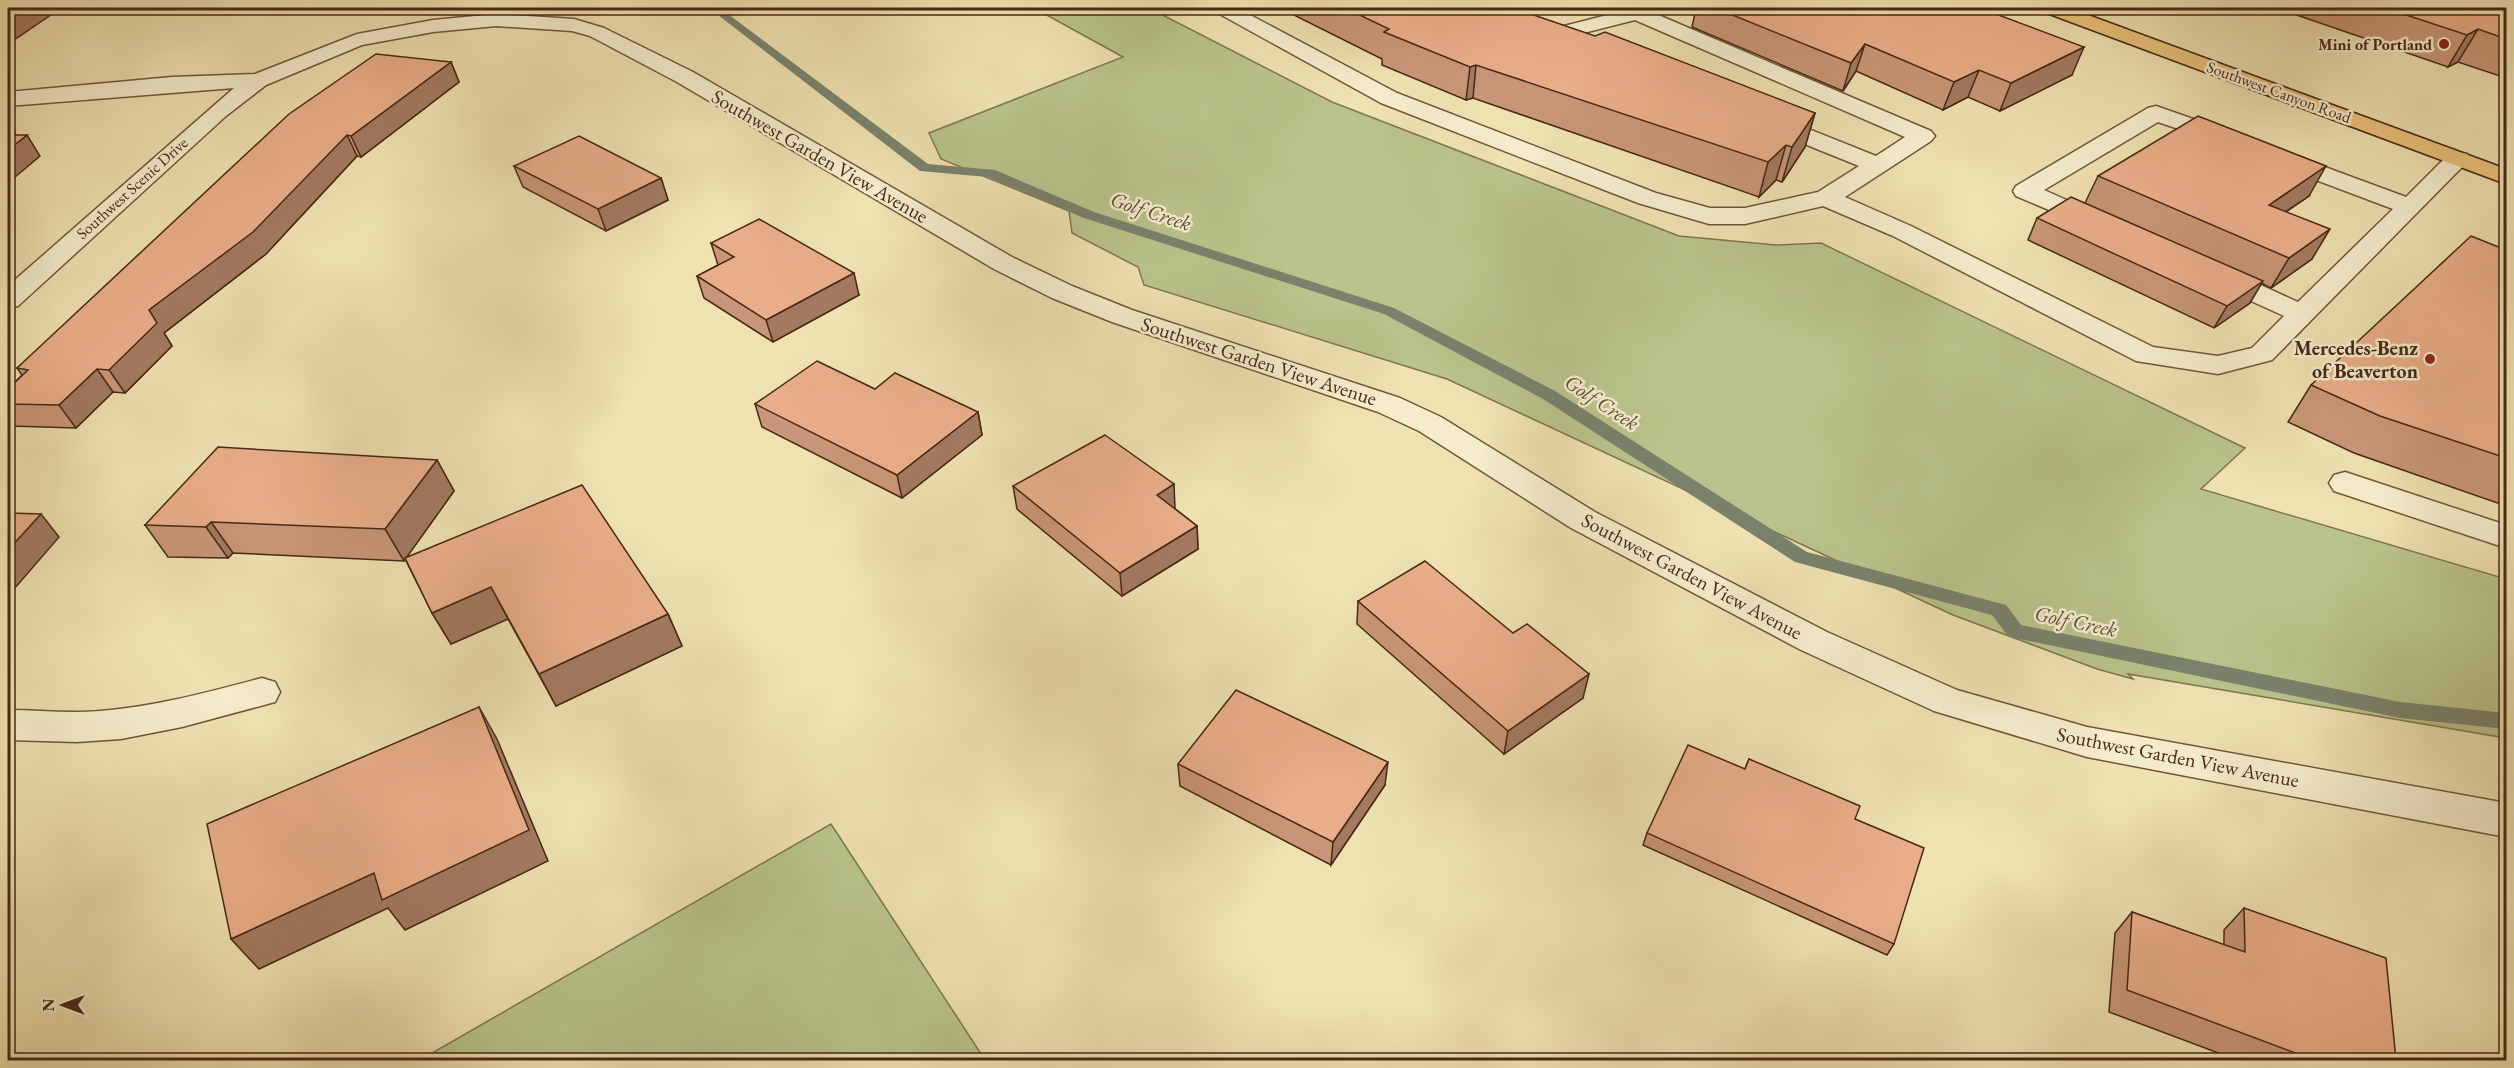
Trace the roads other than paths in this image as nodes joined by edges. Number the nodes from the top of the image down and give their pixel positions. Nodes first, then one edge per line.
1 (1223, 8) edge
2 (1444, 8) edge
3 (2051, 8) edge
4 (1648, 11) edge
5 (1552, 35) junction
6 (1585, 48) edge
7 (258, 80) junction
8 (8, 99) edge
9 (1747, 113) edge
10 (2458, 159) junction
11 (1878, 165) junction
12 (2506, 177) edge
13 (1826, 198) junction
14 (2410, 207) junction
15 (2121, 234) edge
16 (2196, 267) edge
17 (8, 300) edge
18 (2302, 314) junction
19 (2345, 483) dead end
20 (2506, 537) edge
21 (262, 692) dead end
22 (8, 725) edge
23 (2506, 820) edge

1 - 13 street
2 - 5 street
3 - 10 main road, Southwest Canyon Road
4 - 5 street
4 - 11 street
5 - 6 street
7 - 8 street, Southwest Garden View Avenue
7 - 17 street, Southwest Scenic Drive
7 - 23 street, Southwest Garden View Avenue
9 - 11 street
10 - 12 main road, Southwest Canyon Road
10 - 14 street
11 - 13 street
13 - 18 street
14 - 15 street
14 - 18 street
16 - 18 street
19 - 20 street
21 - 22 street

